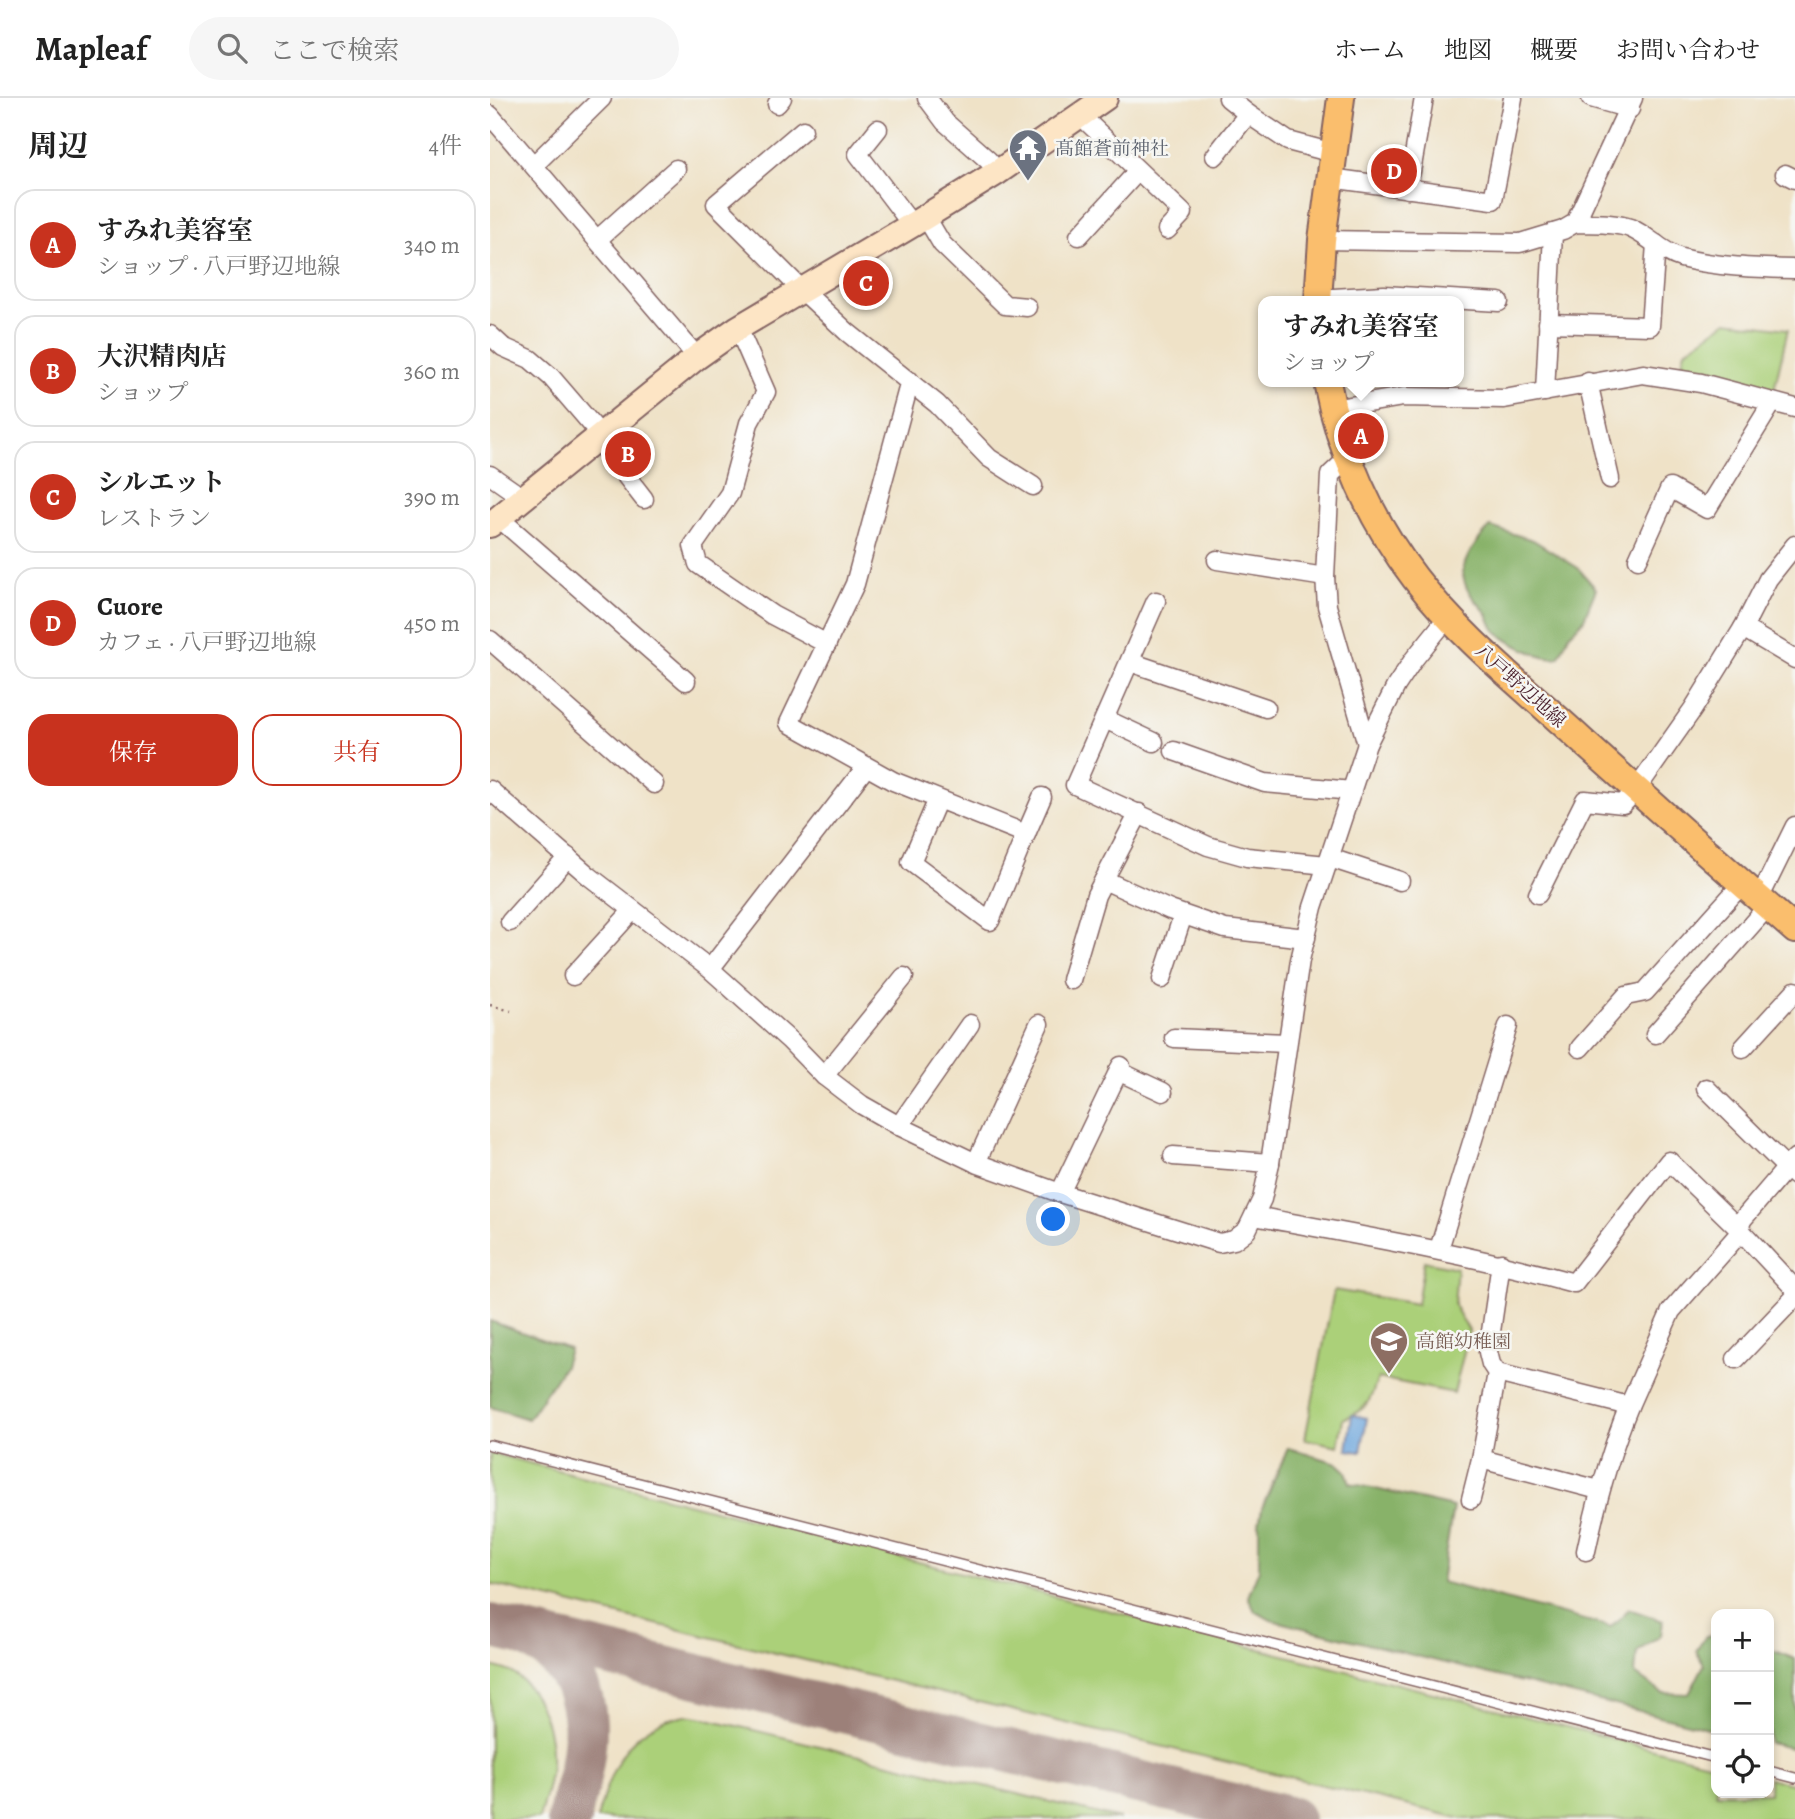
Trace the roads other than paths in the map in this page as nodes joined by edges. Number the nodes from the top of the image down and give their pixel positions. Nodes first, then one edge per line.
1 (602, 98) edge
2 (927, 98) edge
3 (1105, 98) edge
4 (1228, 98) edge
5 (1341, 98) edge
6 (1424, 98) edge
7 (1513, 98) edge
8 (1591, 98) edge
9 (1632, 104) edge
10 (1248, 114) junction
11 (490, 115) edge
12 (1080, 115) junction
13 (878, 129) dead end
14 (803, 130) dead end
15 (1215, 156) dead end
16 (534, 165) junction
17 (1332, 166) junction
18 (676, 169) dead end
19 (1138, 171) junction
20 (998, 172) junction
21 (1408, 189) junction
22 (919, 221) junction
23 (1576, 223) junction
24 (1167, 230) dead end
25 (1553, 233) junction
26 (1079, 236) dead end
27 (598, 239) junction
28 (1322, 240) junction
29 (1656, 244) junction
30 (1795, 269) edge
31 (801, 289) junction
32 (1317, 296) edge
33 (1371, 296) edge
34 (1400, 296) edge
35 (1464, 300) edge
36 (1499, 302) dead end
37 (1027, 307) dead end
38 (1548, 323) junction
39 (738, 328) junction
40 (490, 335) edge
41 (697, 357) junction
42 (910, 381) junction
43 (1588, 382) junction
44 (1328, 387) edge
45 (1545, 392) junction
46 (1772, 403) junction
47 (1795, 408) edge
48 (1332, 409) junction
49 (598, 435) junction
50 (1347, 459) junction
51 (490, 475) edge
52 (1610, 479) dead end
53 (1033, 486) dead end
54 (523, 498) junction
55 (644, 499) dead end
56 (494, 522) edge
57 (1795, 545) edge
58 (1638, 559) dead end
59 (1217, 560) dead end
60 (1325, 576) junction
61 (1156, 601) dead end
62 (1448, 617) junction
63 (1743, 628) junction
64 (490, 640) edge
65 (827, 644) junction
66 (1795, 659) edge
67 (1130, 662) junction
68 (686, 681) dead end
69 (1266, 708) dead end
70 (1105, 719) junction
71 (1154, 743) dead end
72 (1367, 744) junction
73 (1174, 751) dead end
74 (866, 767) junction
75 (653, 784) dead end
76 (490, 790) edge
77 (1636, 790) junction
78 (1352, 791) junction
79 (1042, 797) dead end
80 (938, 799) junction
81 (1139, 814) junction
82 (1795, 826) edge
83 (1026, 834) junction
84 (568, 858) junction
85 (1328, 861) junction
86 (1104, 880) junction
87 (1400, 881) dead end
88 (1538, 894) dead end
89 (1756, 896) junction
90 (634, 910) junction
91 (1183, 915) junction
92 (510, 922) dead end
93 (1795, 930) edge
94 (1306, 938) junction
95 (710, 969) junction
96 (573, 976) dead end
97 (904, 977) dead end
98 (1162, 979) dead end
99 (1071, 980) dead end
100 (1795, 991) edge
101 (970, 1024) dead end
102 (1039, 1024) dead end
103 (1508, 1026) dead end
104 (1655, 1034) dead end
105 (1174, 1038) dead end
106 (1287, 1043) junction
107 (1580, 1048) dead end
108 (1743, 1048) dead end
109 (824, 1076) junction
110 (1706, 1088) dead end
111 (1163, 1091) dead end
112 (899, 1126) junction
113 (1173, 1156) dead end
114 (976, 1163) junction
115 (1270, 1163) junction
116 (1792, 1168) edge
117 (1059, 1193) junction
118 (1254, 1216) junction
119 (1740, 1230) junction
120 (1439, 1249) junction
121 (1502, 1263) junction
122 (1795, 1289) edge
123 (1795, 1297) edge
124 (1736, 1359) dead end
125 (1497, 1373) junction
126 (1629, 1406) junction
127 (490, 1445) edge
128 (1481, 1459) junction
129 (1598, 1490) junction
130 (1471, 1499) dead end
131 (1586, 1551) dead end
132 (1711, 1757) edge
133 (1774, 1772) edge
134 (1795, 1778) edge

1 - 16 street
2 - 20 street
3 - 12 street
4 - 10 street
5 - 17 main road
6 - 21 street
7 - 21 street
8 - 9 street
9 - 23 street
10 - 15 street
10 - 17 street
11 - 16 street
12 - 19 street
12 - 20 street
13 - 22 street
14 - 31 street
16 - 27 street
17 - 21 street
17 - 28 main road
18 - 27 street
19 - 24 street
19 - 26 street
20 - 22 street
22 - 31 street
22 - 37 street
23 - 25 street
23 - 29 street
25 - 28 street
25 - 38 street
27 - 41 street
28 - 32 main road
29 - 30 street
29 - 38 street
31 - 39 street
31 - 42 street
33 - 34 street
35 - 36 street
38 - 45 street
39 - 41 street
39 - 65 street
40 - 49 street
41 - 49 street
42 - 53 street
42 - 65 street
43 - 45 street
43 - 46 street
43 - 52 street
44 - 48 main road, 八戸野辺地線
45 - 48 street
46 - 47 street
46 - 58 street
48 - 50 main road, 八戸野辺地線
49 - 54 street
49 - 55 street
50 - 60 street
50 - 62 main road, 八戸野辺地線
51 - 54 street
54 - 56 street
56 - 68 street
57 - 63 street
59 - 60 street
60 - 72 street
61 - 67 street
62 - 72 street
62 - 77 main road, 八戸野辺地線
63 - 66 street
63 - 77 street
64 - 75 street
65 - 74 street
67 - 69 street
67 - 70 street
70 - 71 street
70 - 81 street
72 - 78 street
73 - 78 street
74 - 80 street
74 - 95 street
76 - 84 street
77 - 88 street
77 - 89 main road, 八戸野辺地線
78 - 85 street
79 - 83 street
80 - 83 street
80 - 83 street
81 - 85 street
81 - 86 street
82 - 89 street
84 - 90 street
84 - 92 street
85 - 87 street
85 - 94 street
86 - 91 street
86 - 99 street
89 - 93 main road, 八戸野辺地線
89 - 104 street
89 - 107 street
90 - 95 street
90 - 96 street
91 - 94 street
91 - 98 street
94 - 106 street
95 - 109 street
97 - 109 street
100 - 108 street
101 - 112 street
102 - 114 street
103 - 120 street
105 - 106 street
106 - 115 street
109 - 112 street
110 - 116 street
111 - 117 street
112 - 114 street
113 - 115 street
114 - 117 street
115 - 118 street
116 - 119 street
117 - 118 street
118 - 120 street
119 - 121 street
119 - 122 street
119 - 126 street
120 - 121 street
121 - 125 street
123 - 124 street
125 - 126 street
125 - 128 street
126 - 129 street
127 - 132 lane
128 - 129 street
128 - 130 street
129 - 131 street
133 - 134 lane

